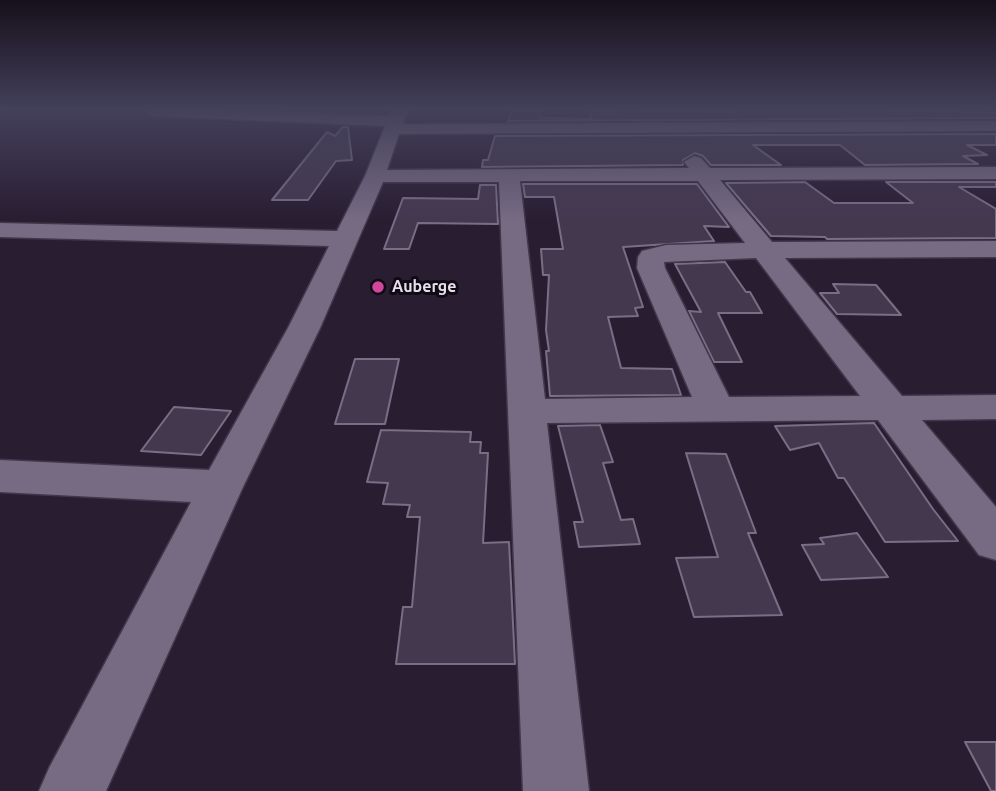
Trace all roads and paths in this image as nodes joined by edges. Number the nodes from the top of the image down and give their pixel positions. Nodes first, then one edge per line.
1 (386, 146) edge
2 (681, 146) edge
3 (867, 158) dead end
4 (890, 173) junction
5 (996, 173) edge
6 (704, 174) junction
7 (509, 175) junction
8 (375, 176) junction
9 (0, 230) edge
10 (344, 239) junction
11 (996, 249) edge
12 (764, 250) junction
13 (996, 407) edge
14 (890, 408) junction
15 (716, 409) junction
16 (527, 411) junction
17 (0, 476) edge
18 (221, 487) junction
19 (996, 541) edge
20 (72, 791) edge
21 (556, 791) edge

1 - 8 street
2 - 6 street
3 - 4 street
4 - 5 street
4 - 6 street
6 - 7 street
6 - 12 street
7 - 8 street
7 - 16 street
8 - 10 street
9 - 10 street
10 - 18 street
11 - 12 street
12 - 14 street
12 - 15 street
13 - 14 street
14 - 15 street
14 - 19 street
15 - 16 street
16 - 21 street
17 - 18 street
18 - 20 street

